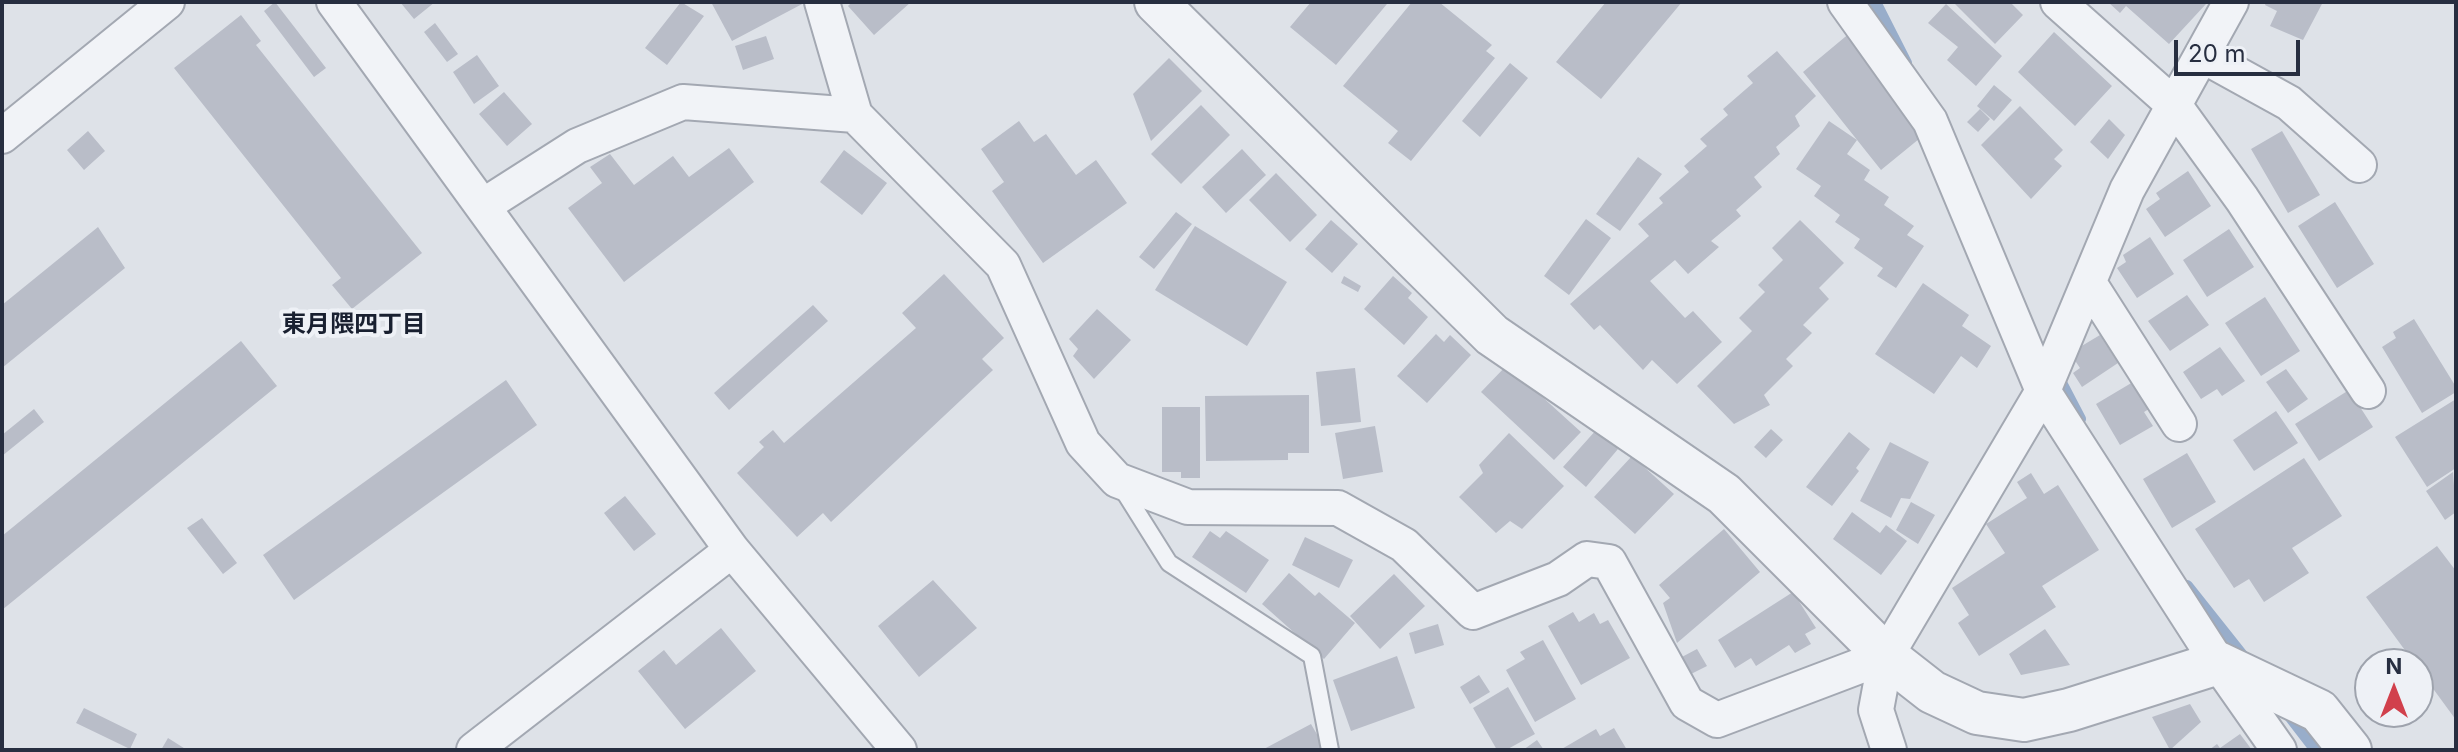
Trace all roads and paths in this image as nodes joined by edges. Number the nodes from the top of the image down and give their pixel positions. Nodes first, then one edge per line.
1 (167, 2) edge
2 (334, 2) edge
3 (822, 2) edge
4 (1156, 2) edge
5 (1845, 2) edge
6 (2058, 2) edge
7 (2231, 2) edge
8 (2202, 55) junction
9 (2174, 105) junction
10 (855, 115) junction
11 (2, 136) edge
12 (2359, 165) dead end
13 (483, 206) junction
14 (2089, 283) junction
15 (2043, 391) junction
16 (2368, 391) dead end
17 (2179, 424) dead end
18 (1117, 480) junction
19 (732, 550) junction
20 (1886, 656) junction
21 (2218, 663) junction
22 (474, 750) edge
23 (899, 750) edge
24 (1330, 750) edge
25 (1889, 750) edge
26 (2279, 750) edge
27 (2350, 750) edge

1 - 11 street
2 - 13 street
3 - 10 street
4 - 20 street
5 - 15 street
6 - 9 street
7 - 8 street
8 - 9 street
8 - 12 street
9 - 14 street
9 - 16 street
10 - 13 street
10 - 18 street
13 - 19 street
14 - 15 street
14 - 17 street
15 - 20 street
15 - 21 street
18 - 20 street
18 - 24 lane
19 - 22 street
19 - 23 street
20 - 21 street
20 - 25 street
21 - 26 street
21 - 27 street

